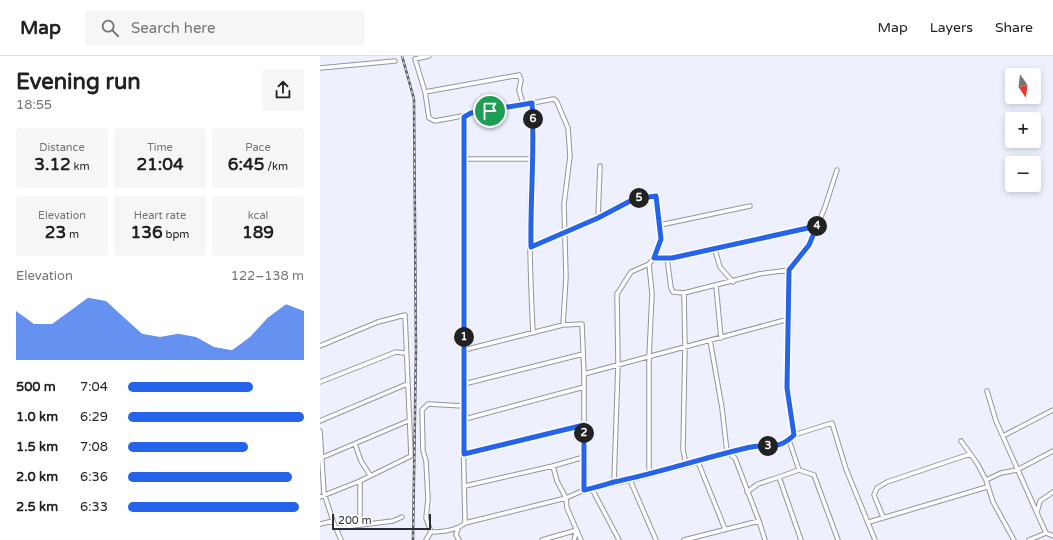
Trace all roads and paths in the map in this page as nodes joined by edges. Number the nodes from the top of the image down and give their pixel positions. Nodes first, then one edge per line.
1 (429, 56) edge
2 (394, 61) dead end
3 (320, 68) edge
4 (425, 92) junction
5 (532, 103) junction
6 (523, 104) junction
7 (464, 117) junction
8 (463, 159) junction
9 (531, 159) junction
10 (600, 166) dead end
11 (837, 170) dead end
12 (750, 206) dead end
13 (598, 218) junction
14 (660, 225) junction
15 (817, 226) junction
16 (564, 233) junction
17 (531, 247) junction
18 (715, 250) junction
19 (654, 258) junction
20 (667, 258) junction
21 (649, 264) junction
22 (789, 270) junction
23 (733, 282) junction
24 (716, 286) junction
25 (684, 293) junction
26 (789, 319) junction
27 (563, 325) junction
28 (533, 333) junction
29 (721, 338) junction
30 (710, 340) junction
31 (320, 345) edge
32 (685, 348) junction
33 (464, 350) junction
34 (405, 352) junction
35 (583, 354) junction
36 (649, 358) junction
37 (618, 365) junction
38 (584, 374) junction
39 (320, 382) edge
40 (407, 384) junction
41 (464, 384) junction
42 (584, 387) junction
43 (987, 391) dead end
44 (463, 406) junction
45 (1053, 410) edge
46 (465, 419) junction
47 (320, 421) edge
48 (408, 421) junction
49 (584, 425) junction
50 (320, 431) edge
51 (794, 435) junction
52 (1003, 436) junction
53 (789, 440) junction
54 (961, 441) dead end
55 (355, 444) junction
56 (1053, 451) edge
57 (727, 452) junction
58 (464, 454) junction
59 (970, 454) junction
60 (584, 457) junction
61 (321, 458) edge
62 (698, 462) junction
63 (686, 465) junction
64 (554, 466) junction
65 (799, 470) junction
66 (1017, 470) junction
67 (370, 475) junction
68 (649, 475) junction
69 (778, 478) junction
70 (630, 480) junction
71 (986, 480) junction
72 (360, 481) junction
73 (614, 482) junction
74 (465, 486) junction
75 (987, 487) junction
76 (592, 489) junction
77 (584, 490) junction
78 (747, 492) junction
79 (1053, 492) edge
80 (325, 494) junction
81 (320, 497) edge
82 (566, 498) junction
83 (1037, 513) junction
84 (402, 517) dead end
85 (883, 517) junction
86 (333, 521) junction
87 (758, 521) junction
88 (869, 522) junction
89 (465, 523) junction
90 (320, 524) edge
91 (360, 525) junction
92 (336, 528) junction
93 (458, 528) junction
94 (725, 529) junction
95 (577, 530) junction
96 (431, 532) junction
97 (1046, 533) junction
98 (1053, 536) edge
99 (341, 540) edge
100 (426, 540) edge
101 (459, 540) edge
102 (542, 540) edge
103 (574, 540) edge
104 (581, 540) edge
105 (618, 540) edge
106 (656, 540) edge
107 (684, 540) edge
108 (766, 540) edge
109 (801, 540) edge
110 (838, 540) edge
111 (875, 540) edge
112 (1014, 540) edge
113 (1029, 540) edge

1 - 4 street
2 - 3 street
4 - 6 street
4 - 7 street
5 - 6 street
5 - 9 street
5 - 16 street
6 - 7 street
7 - 8 street
8 - 9 street
8 - 33 street
9 - 17 street
10 - 13 street
11 - 15 street
12 - 14 street
13 - 14 street
13 - 16 street
14 - 19 street
15 - 18 street
15 - 22 street
16 - 17 street
16 - 27 street
17 - 28 street
18 - 20 street
18 - 23 street
19 - 20 street
19 - 21 street
20 - 25 street
21 - 36 street
21 - 37 street
22 - 23 street
22 - 26 street
23 - 24 street
24 - 25 street
24 - 29 street
25 - 32 street
26 - 29 street
26 - 51 street
27 - 28 street
27 - 35 street
28 - 33 street
29 - 30 street
30 - 32 street
30 - 57 street
31 - 34 street
32 - 36 street
32 - 63 street
33 - 41 street
34 - 39 street
34 - 40 street
35 - 38 street
35 - 41 street
36 - 37 street
36 - 68 street
37 - 38 street
37 - 73 street
38 - 42 street
40 - 47 street
40 - 48 street
41 - 44 street
42 - 46 street
42 - 49 street
43 - 52 street
44 - 46 street
44 - 96 street
45 - 52 street
46 - 58 street
48 - 55 street
48 - 67 street
49 - 58 street
49 - 60 street
50 - 61 street
51 - 53 street
51 - 88 street
52 - 66 street
53 - 57 street
53 - 65 street
54 - 59 street
55 - 61 street
55 - 67 street
56 - 66 street
57 - 62 street
57 - 78 street
58 - 74 street
59 - 71 street
59 - 85 street
60 - 64 street
60 - 77 street
61 - 80 street
62 - 63 street
62 - 94 street
63 - 68 street
64 - 74 street
64 - 82 street
65 - 69 street
65 - 110 street
66 - 71 street
66 - 83 street
67 - 72 street
68 - 70 street
69 - 78 street
69 - 109 street
70 - 73 street
70 - 106 street
71 - 75 street
72 - 80 street
72 - 91 street
73 - 76 street
74 - 89 street
75 - 85 street
75 - 112 street
76 - 77 street
76 - 105 street
77 - 82 street
78 - 87 street
79 - 83 street
80 - 81 street
80 - 86 street
82 - 89 street
82 - 95 street
83 - 97 street
84 - 91 street
85 - 88 street
86 - 90 street
86 - 92 street
87 - 94 street
87 - 108 street
88 - 111 street
89 - 93 street
91 - 92 street
92 - 99 street
93 - 96 street
93 - 101 street
94 - 107 street
95 - 102 street
95 - 103 street
95 - 104 street
96 - 100 street
97 - 98 street
97 - 113 street

